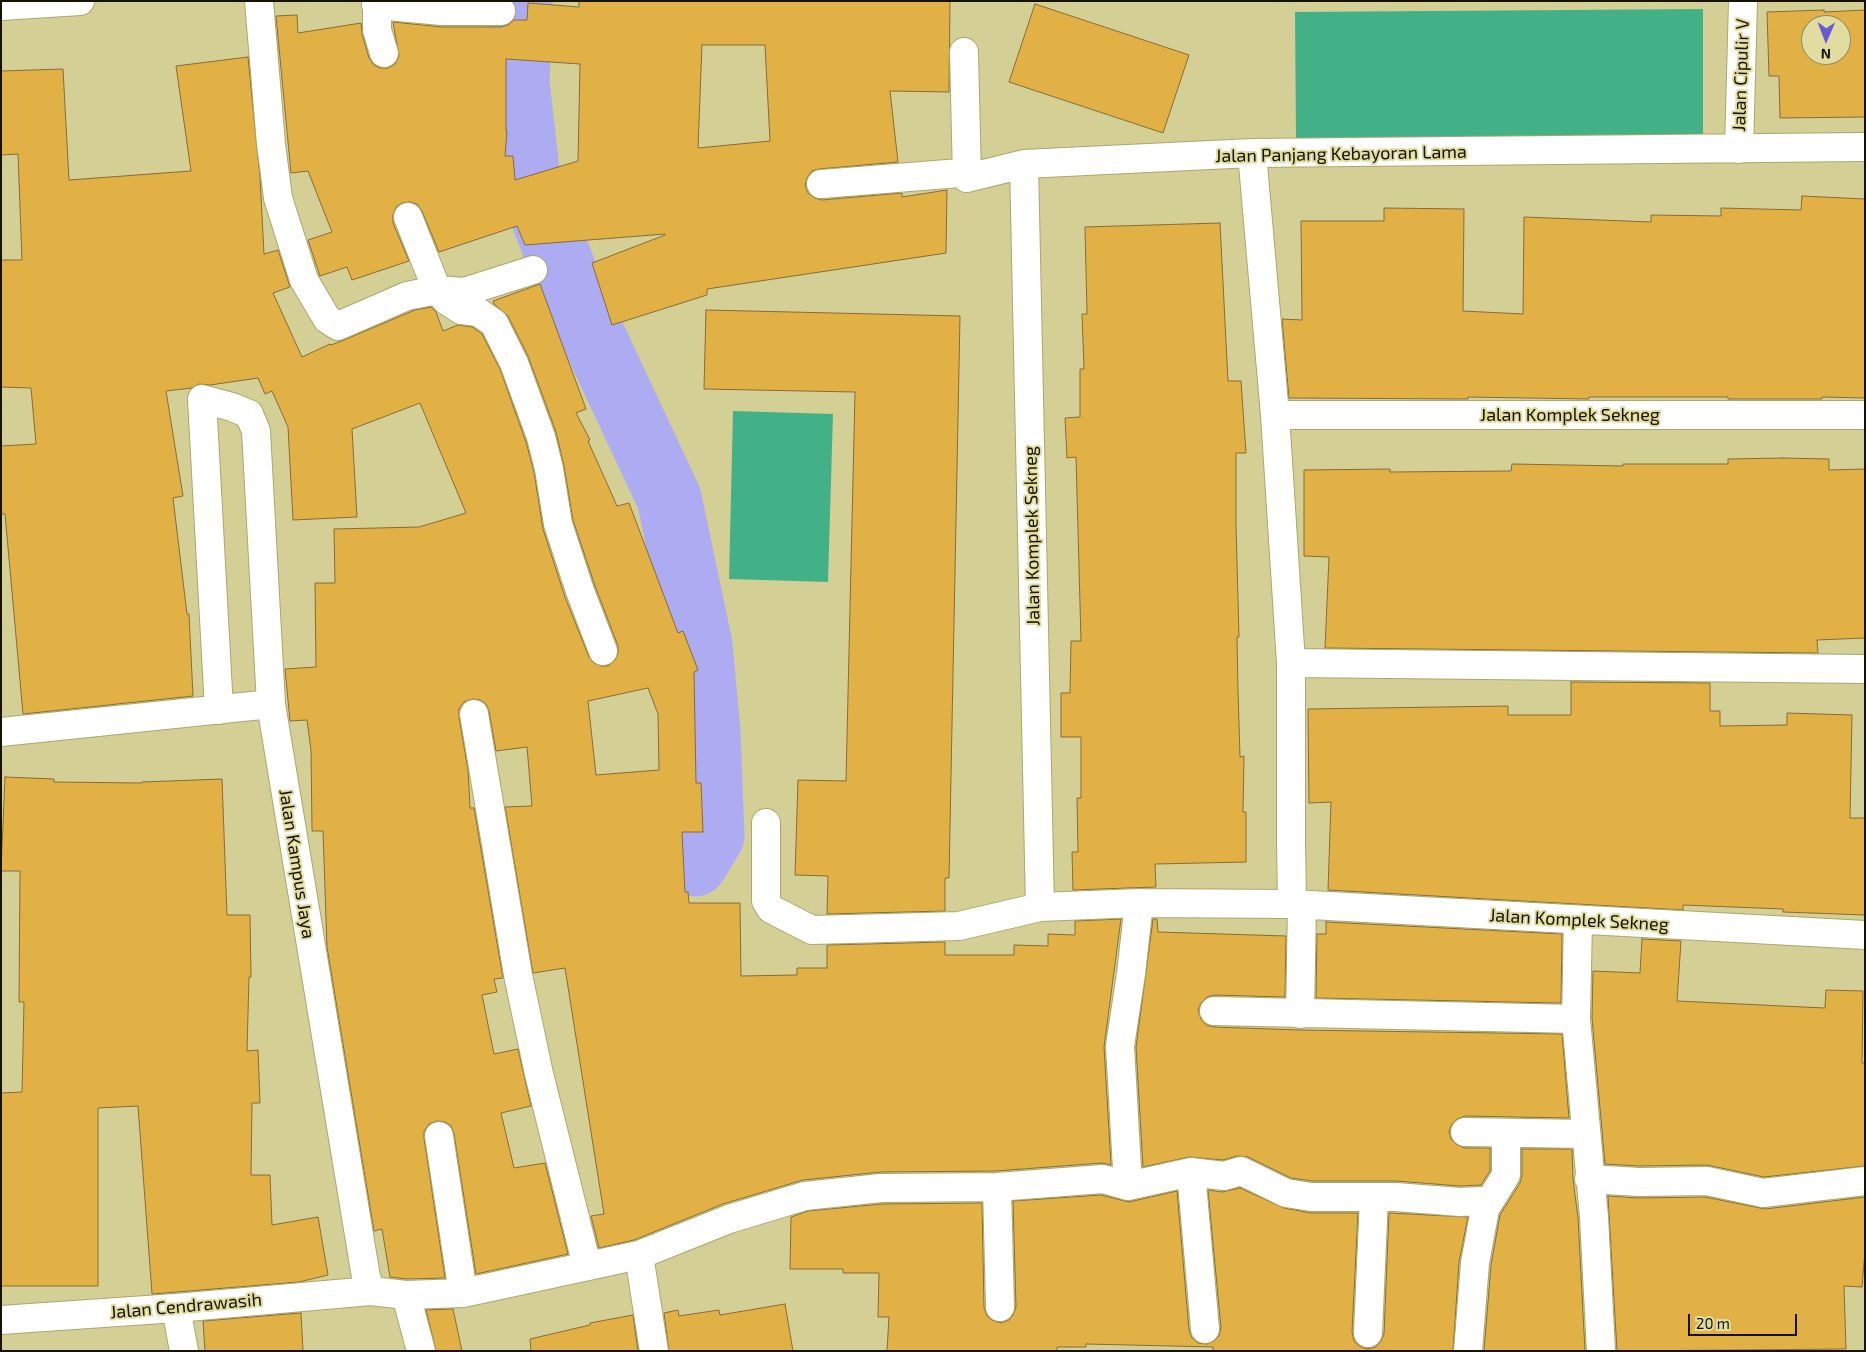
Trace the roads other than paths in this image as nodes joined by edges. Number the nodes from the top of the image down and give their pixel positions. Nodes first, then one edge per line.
1 (80, 1) edge
2 (259, 1) edge
3 (1743, 1) edge
4 (376, 3) edge
5 (16, 4) edge
6 (501, 10) dead end
7 (964, 52) dead end
8 (384, 53) dead end
9 (1865, 147) edge
10 (1739, 149) junction
11 (1252, 154) junction
12 (1024, 164) junction
13 (967, 178) junction
14 (821, 184) dead end
15 (408, 216) dead end
16 (533, 270) dead end
17 (437, 290) junction
18 (1275, 415) junction
19 (1865, 415) edge
20 (603, 651) dead end
21 (1291, 663) junction
22 (1865, 669) edge
23 (271, 704) junction
24 (219, 710) junction
25 (474, 714) dead end
26 (1, 732) edge
27 (766, 823) dead end
28 (1139, 903) junction
29 (1297, 905) junction
30 (1040, 907) junction
31 (1578, 920) junction
32 (1865, 935) edge
33 (1214, 1012) dead end
34 (1300, 1014) junction
35 (1576, 1019) junction
36 (1464, 1132) dead end
37 (1506, 1133) junction
38 (1586, 1134) junction
39 (439, 1136) dead end
40 (1191, 1172) junction
41 (1590, 1179) junction
42 (1865, 1181) edge
43 (1128, 1186) junction
44 (997, 1187) junction
45 (1374, 1198) junction
46 (1485, 1209) junction
47 (639, 1255) junction
48 (587, 1266) junction
49 (371, 1291) junction
50 (463, 1293) junction
51 (406, 1295) junction
52 (1000, 1307) dead end
53 (176, 1308) junction
54 (1, 1320) edge
55 (1205, 1329) dead end
56 (1368, 1332) dead end
57 (184, 1351) edge
58 (420, 1351) edge
59 (654, 1351) edge
60 (1468, 1351) edge
61 (1601, 1351) edge

1 - 5 street
2 - 17 street
3 - 10 street, Jalan Cipulir V
4 - 6 street
4 - 8 street
7 - 13 street
9 - 10 street, Jalan Panjang Kebayoran Lama
10 - 11 street, Jalan Panjang Kebayoran Lama
11 - 12 street, Jalan Panjang Kebayoran Lama
11 - 18 street
12 - 13 street, Jalan Panjang Kebayoran Lama
12 - 30 street, Jalan Komplek Sekneg
13 - 14 street, Jalan Panjang Kebayoran Lama
15 - 17 street
16 - 17 street
17 - 20 street
18 - 19 street, Jalan Komplek Sekneg
18 - 21 street
21 - 22 street
21 - 29 street
23 - 24 street
23 - 24 street, Jalan Kampus Jaya
23 - 49 street, Jalan Kampus Jaya
24 - 26 street
25 - 48 street
27 - 30 street, Jalan Komplek Sekneg
28 - 29 street, Jalan Komplek Sekneg
28 - 30 street, Jalan Komplek Sekneg
28 - 43 street
29 - 31 street, Jalan Komplek Sekneg
29 - 34 street
31 - 32 street, Jalan Komplek Sekneg
31 - 35 street
33 - 34 street
34 - 35 street
35 - 38 street
36 - 37 street
37 - 38 street
37 - 46 street
38 - 41 street
39 - 50 street
40 - 43 street
40 - 45 street
40 - 55 street
41 - 42 street
41 - 61 street
43 - 44 street, Jalan Cendrawasih
44 - 47 street, Jalan Cendrawasih
44 - 52 street
45 - 46 street
45 - 56 street
46 - 60 street
47 - 48 street, Jalan Cendrawasih
47 - 59 street
48 - 50 street, Jalan Cendrawasih
49 - 51 street, Jalan Cendrawasih
49 - 53 street, Jalan Cendrawasih
50 - 51 street, Jalan Cendrawasih
51 - 58 street
53 - 54 street, Jalan Cendrawasih
53 - 57 street

